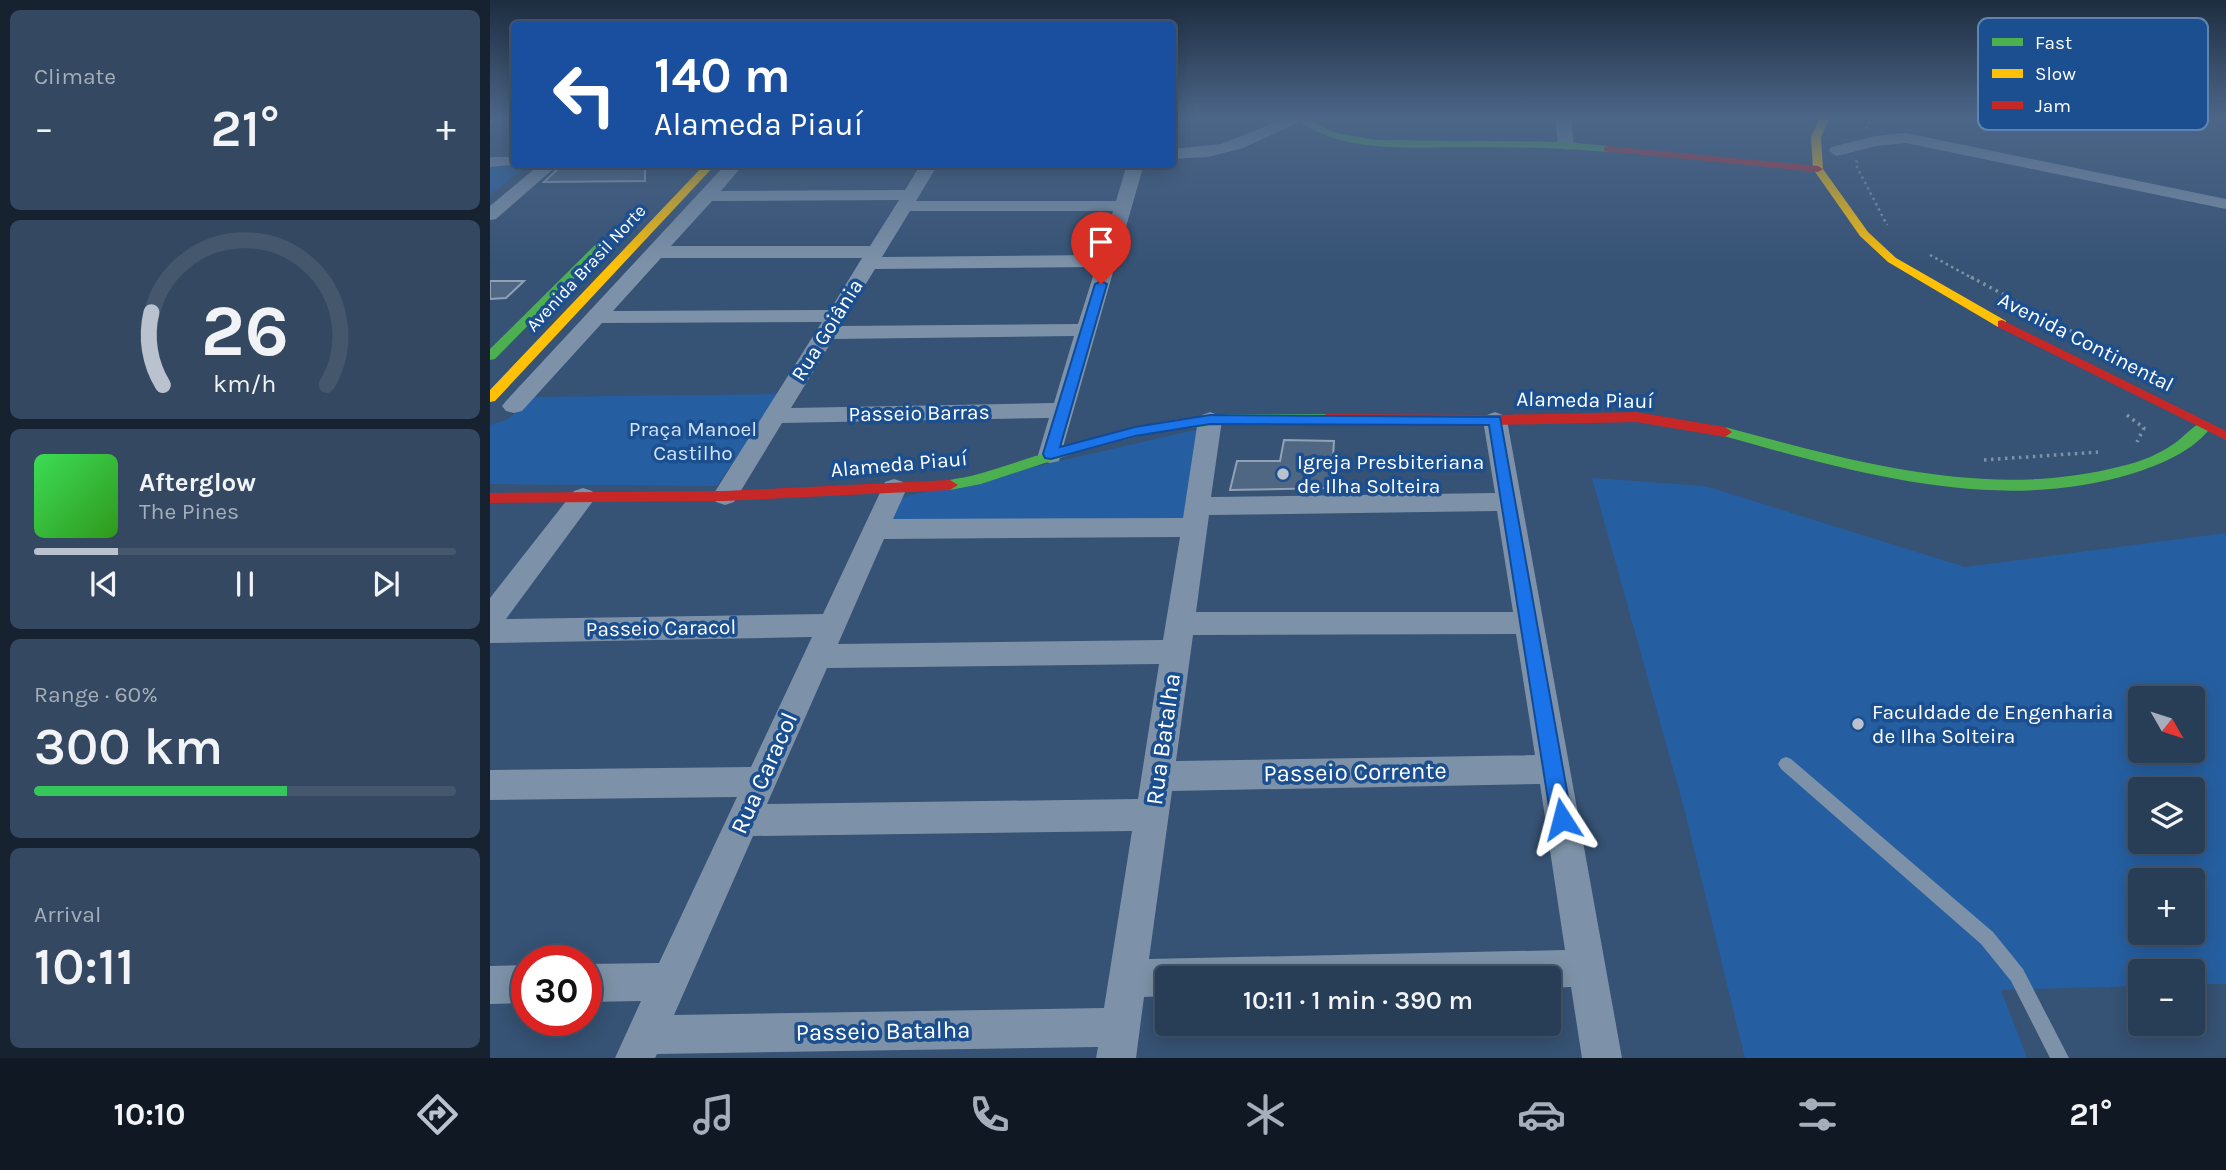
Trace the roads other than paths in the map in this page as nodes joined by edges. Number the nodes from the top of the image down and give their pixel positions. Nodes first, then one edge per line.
1 (1790, 166) edge
2 (2062, 166) edge
3 (2081, 166) edge
4 (546, 168) edge
5 (707, 168) edge
6 (732, 168) edge
7 (928, 168) edge
8 (1135, 168) edge
9 (1818, 169) joint
10 (1848, 183) dead end
11 (2226, 195) edge
12 (706, 196) junction
13 (908, 201) junction
14 (2226, 204) edge
15 (1124, 206) junction
16 (490, 215) edge
17 (616, 230) dead end
18 (654, 251) junction
19 (873, 257) junction
20 (1107, 261) junction
21 (1930, 281) junction
22 (593, 317) junction
23 (831, 324) junction
24 (1087, 330) junction
25 (490, 356) edge
26 (490, 398) edge
27 (514, 406) dead end
28 (1063, 410) junction
29 (774, 416) junction
30 (1210, 420) junction
31 (1495, 420) junction
32 (2205, 426) junction
33 (2226, 437) edge
34 (1051, 454) junction
35 (894, 488) junction
36 (725, 496) junction
37 (583, 497) junction
38 (490, 498) edge
39 (1509, 502) junction
40 (1196, 517) junction
41 (875, 529) junction
42 (490, 619) edge
43 (1529, 623) junction
44 (831, 625) junction
45 (490, 631) edge
46 (1178, 638) junction
47 (817, 656) junction
48 (1786, 764) dead end
49 (1553, 769) junction
50 (1157, 776) junction
51 (761, 782) junction
52 (490, 785) edge
53 (1152, 815) junction
54 (743, 820) junction
55 (1587, 968) junction
56 (1127, 978) junction
57 (670, 982) junction
58 (602, 983) edge
59 (511, 984) edge
60 (490, 985) edge
61 (1118, 1042) edge
62 (640, 1047) edge
63 (1602, 1058) edge
64 (2060, 1058) edge

1 - 9 street
2 - 14 street
3 - 11 street
4 - 16 street
5 - 26 street, Avenida Brasil Norte
6 - 12 street
7 - 13 street, Rua Goiânia
8 - 15 street
9 - 21 street, Avenida Continental
10 - 21 street, Avenida Continental
12 - 13 street
12 - 18 street
13 - 15 street
13 - 19 street, Rua Goiânia
15 - 20 street
17 - 25 street, Avenida Brasil Norte
18 - 19 street
18 - 22 street
19 - 20 street
19 - 23 street, Rua Goiânia
20 - 24 street
21 - 32 street, Avenida Continental
22 - 23 street
22 - 27 street
23 - 24 street
23 - 29 street, Rua Goiânia
24 - 28 street
28 - 29 street, Passeio Barras
28 - 34 street
29 - 36 street, Rua Goiânia
30 - 31 street, Alameda Piauí
30 - 34 street, Alameda Piauí
30 - 40 street, Rua Batalha
31 - 32 street, Alameda Piauí
31 - 39 street
32 - 33 street, Avenida Continental
34 - 35 street, Alameda Piauí
35 - 36 street, Alameda Piauí
35 - 41 street, Rua Caracol
36 - 37 street, Alameda Piauí
37 - 38 street, Alameda Piauí
37 - 42 street
39 - 40 street
39 - 43 street
40 - 41 street
40 - 46 street, Rua Batalha
41 - 44 street, Rua Caracol
43 - 46 street
43 - 49 street
44 - 45 street, Passeio Caracol
44 - 47 street, Rua Caracol
46 - 47 street
46 - 50 street, Rua Batalha
47 - 51 street, Rua Caracol
48 - 64 lane
49 - 50 street, Passeio Corrente
49 - 55 street
50 - 53 street, Rua Batalha
51 - 52 street
51 - 54 street, Rua Caracol
53 - 54 street
53 - 56 street, Rua Batalha
54 - 57 street, Rua Caracol
55 - 56 street
55 - 63 street
56 - 61 street, Rua Batalha
57 - 58 street
57 - 62 street, Rua Caracol
59 - 60 street
61 - 62 street, Passeio Batalha

